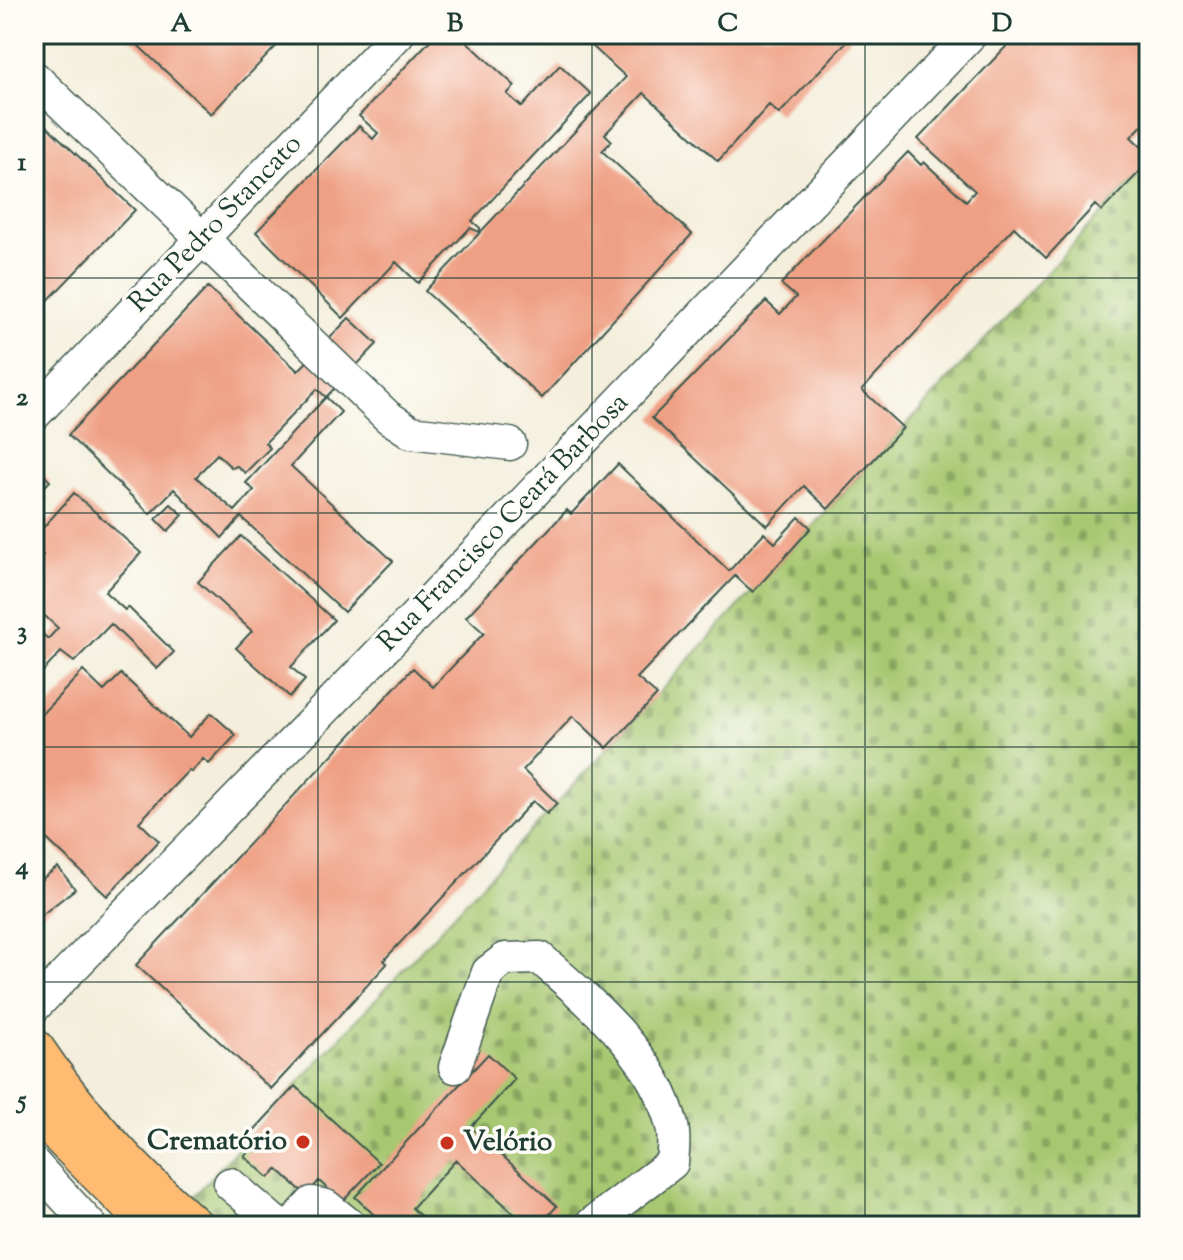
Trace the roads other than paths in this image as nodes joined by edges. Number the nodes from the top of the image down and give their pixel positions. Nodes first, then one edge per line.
1 (398, 34) edge
2 (971, 34) edge
3 (34, 77) edge
4 (203, 238) junction
5 (34, 415) edge
6 (510, 444) dead end
7 (34, 1007) edge
8 (34, 1049) edge
9 (455, 1067) dead end
10 (34, 1108) edge
11 (34, 1164) edge
12 (230, 1184) dead end
13 (91, 1226) edge
14 (152, 1226) edge
15 (193, 1226) edge
16 (279, 1226) edge
17 (291, 1226) edge
18 (351, 1226) edge
19 (589, 1226) edge

1 - 4 street, Rua Pedro Stancato
2 - 7 street, Rua Francisco Ceará Barbosa
3 - 4 street
4 - 5 street, Rua Pedro Stancato
4 - 6 street
8 - 15 main road
9 - 19 street
10 - 14 main road
11 - 13 street
12 - 16 street
17 - 18 street

